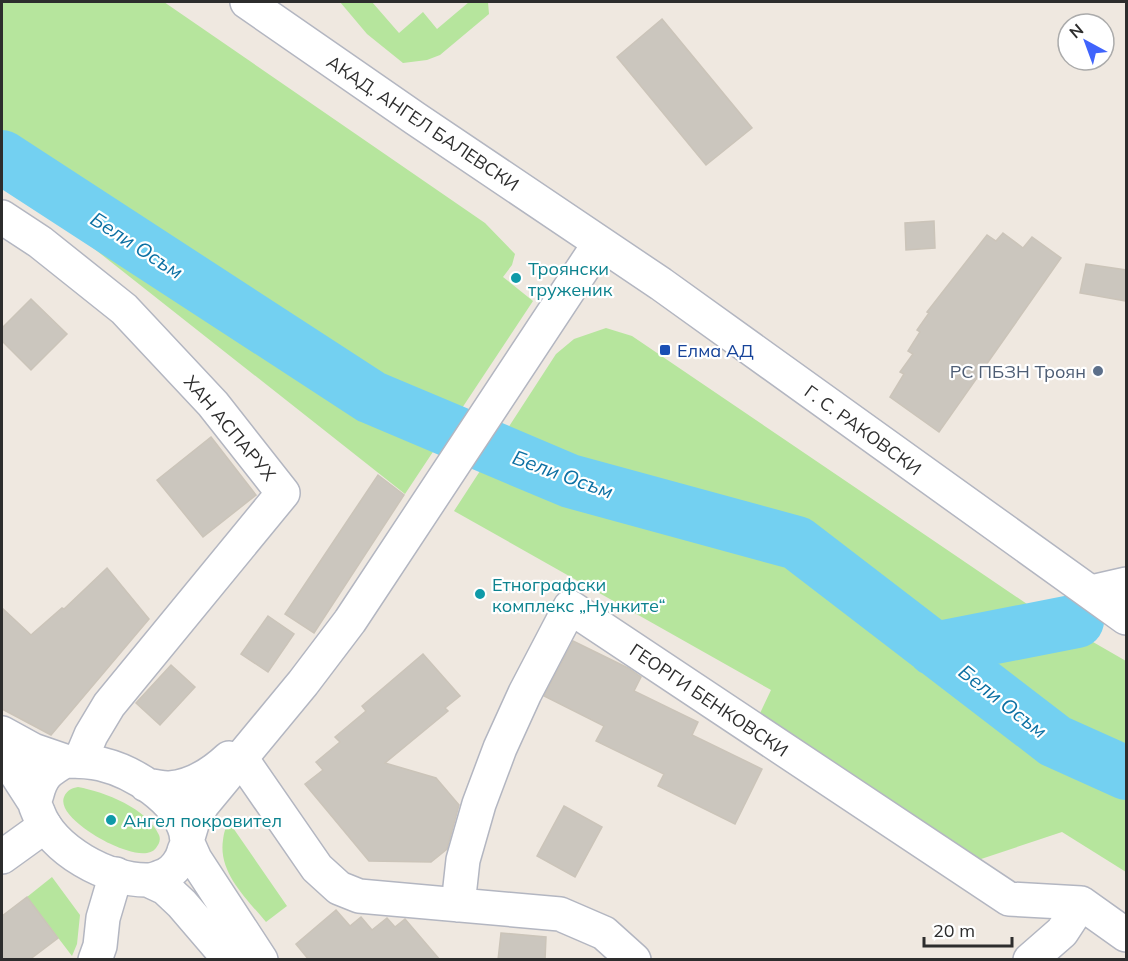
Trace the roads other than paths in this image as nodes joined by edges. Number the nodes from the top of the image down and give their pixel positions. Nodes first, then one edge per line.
1 (247, 2) edge
2 (2, 217) edge
3 (599, 244) junction
4 (1126, 584) edge
5 (1091, 592) junction
6 (1126, 618) edge
7 (277, 715) junction
8 (2, 733) edge
9 (241, 758) junction
10 (2, 759) edge
11 (72, 761) junction
12 (146, 785) junction
13 (40, 814) junction
14 (188, 841) junction
15 (2, 857) edge
16 (116, 874) junction
17 (150, 881) junction
18 (1081, 903) junction
19 (458, 905) junction
20 (1126, 935) edge
21 (95, 960) edge
22 (230, 960) edge
23 (261, 960) edge
24 (634, 960) edge
25 (1030, 960) edge

1 - 3 street, АКАД. АНГЕЛ БАЛЕВСКИ
2 - 11 street, ХАН АСПАРУХ
3 - 5 street, Г. С. РАКОВСКИ
3 - 7 street
4 - 5 street
5 - 6 street, Г. С. РАКОВСКИ
7 - 9 street
7 - 12 street
8 - 11 street
9 - 14 street
9 - 19 street
10 - 13 street
11 - 12 street
11 - 13 street
12 - 14 street
13 - 15 street
13 - 16 street
14 - 17 street
14 - 23 street
16 - 17 street
16 - 21 street
17 - 22 street
18 - 19 street, ГЕОРГИ БЕНКОВСКИ
18 - 20 street
18 - 25 street
19 - 24 street

